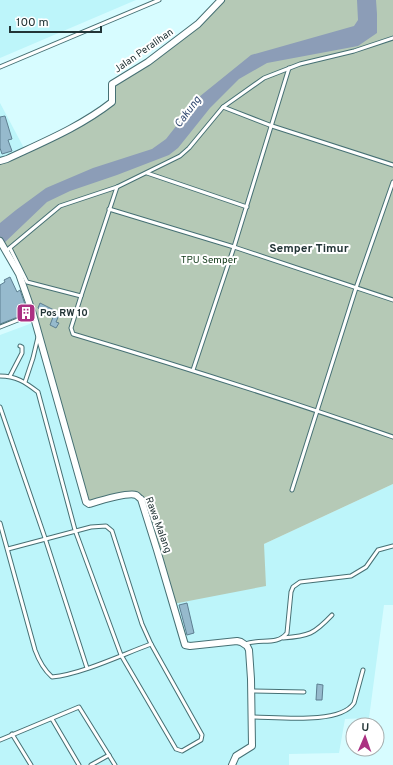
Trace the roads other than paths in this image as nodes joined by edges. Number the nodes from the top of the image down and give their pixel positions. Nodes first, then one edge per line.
1 (159, 0) edge
2 (221, 0) edge
3 (393, 38) edge
4 (0, 67) edge
5 (289, 68) junction
6 (223, 107) junction
7 (272, 126) junction
8 (0, 161) edge
9 (393, 164) edge
10 (147, 173) junction
11 (393, 182) edge
12 (117, 187) junction
13 (247, 207) junction
14 (109, 209) junction
15 (1, 243) edge
16 (234, 247) junction
17 (8, 249) junction
18 (356, 288) junction
19 (80, 296) junction
20 (393, 300) edge
21 (33, 314) junction
22 (0, 327) edge
23 (38, 333) junction
24 (20, 346) dead end
25 (193, 370) junction
26 (0, 376) edge
27 (10, 376) junction
28 (25, 382) junction
29 (0, 407) edge
30 (318, 411) junction
31 (393, 437) edge
32 (292, 490) dead end
33 (0, 524) edge
34 (75, 530) junction
35 (45, 538) junction
36 (393, 546) edge
37 (8, 549) junction
38 (332, 615) dead end
39 (283, 638) junction
40 (151, 644) junction
41 (245, 644) junction
42 (121, 655) junction
43 (87, 668) junction
44 (362, 670) dead end
45 (251, 691) junction
46 (304, 692) dead end
47 (251, 717) junction
48 (52, 719) junction
49 (12, 734) junction
50 (0, 740) edge
51 (109, 755) junction
52 (31, 765) edge
53 (79, 765) edge
54 (91, 765) edge
55 (115, 765) edge
56 (232, 765) edge

1 - 4 lane
2 - 8 street, Jalan Peralihan
3 - 5 lane
5 - 6 lane
5 - 7 lane
6 - 7 lane
6 - 10 lane
7 - 9 lane
7 - 13 lane
10 - 12 lane
10 - 13 lane
11 - 18 lane
12 - 14 lane
12 - 17 lane
13 - 16 lane
14 - 16 lane
14 - 19 lane
15 - 17 street, Rawa Malang
16 - 18 lane
16 - 25 lane
17 - 19 lane
17 - 21 street, Rawa Malang
18 - 20 lane
18 - 30 lane
19 - 25 lane
21 - 22 lane
21 - 23 street, Rawa Malang
23 - 28 lane
23 - 41 street, Rawa Malang
24 - 27 lane
25 - 30 lane
26 - 27 lane
27 - 28 lane
28 - 34 lane
29 - 35 lane
30 - 31 lane
30 - 32 lane
33 - 37 lane
34 - 35 lane
34 - 40 lane
34 - 42 lane
35 - 37 lane
35 - 43 lane
36 - 39 lane
37 - 43 lane
38 - 39 lane
39 - 41 lane
40 - 42 lane
40 - 42 lane
41 - 45 street
42 - 43 lane
44 - 47 lane
45 - 46 lane
45 - 47 street
47 - 56 street
48 - 49 lane
48 - 51 lane
48 - 53 lane
49 - 50 lane
49 - 52 lane
51 - 54 lane
51 - 55 lane

